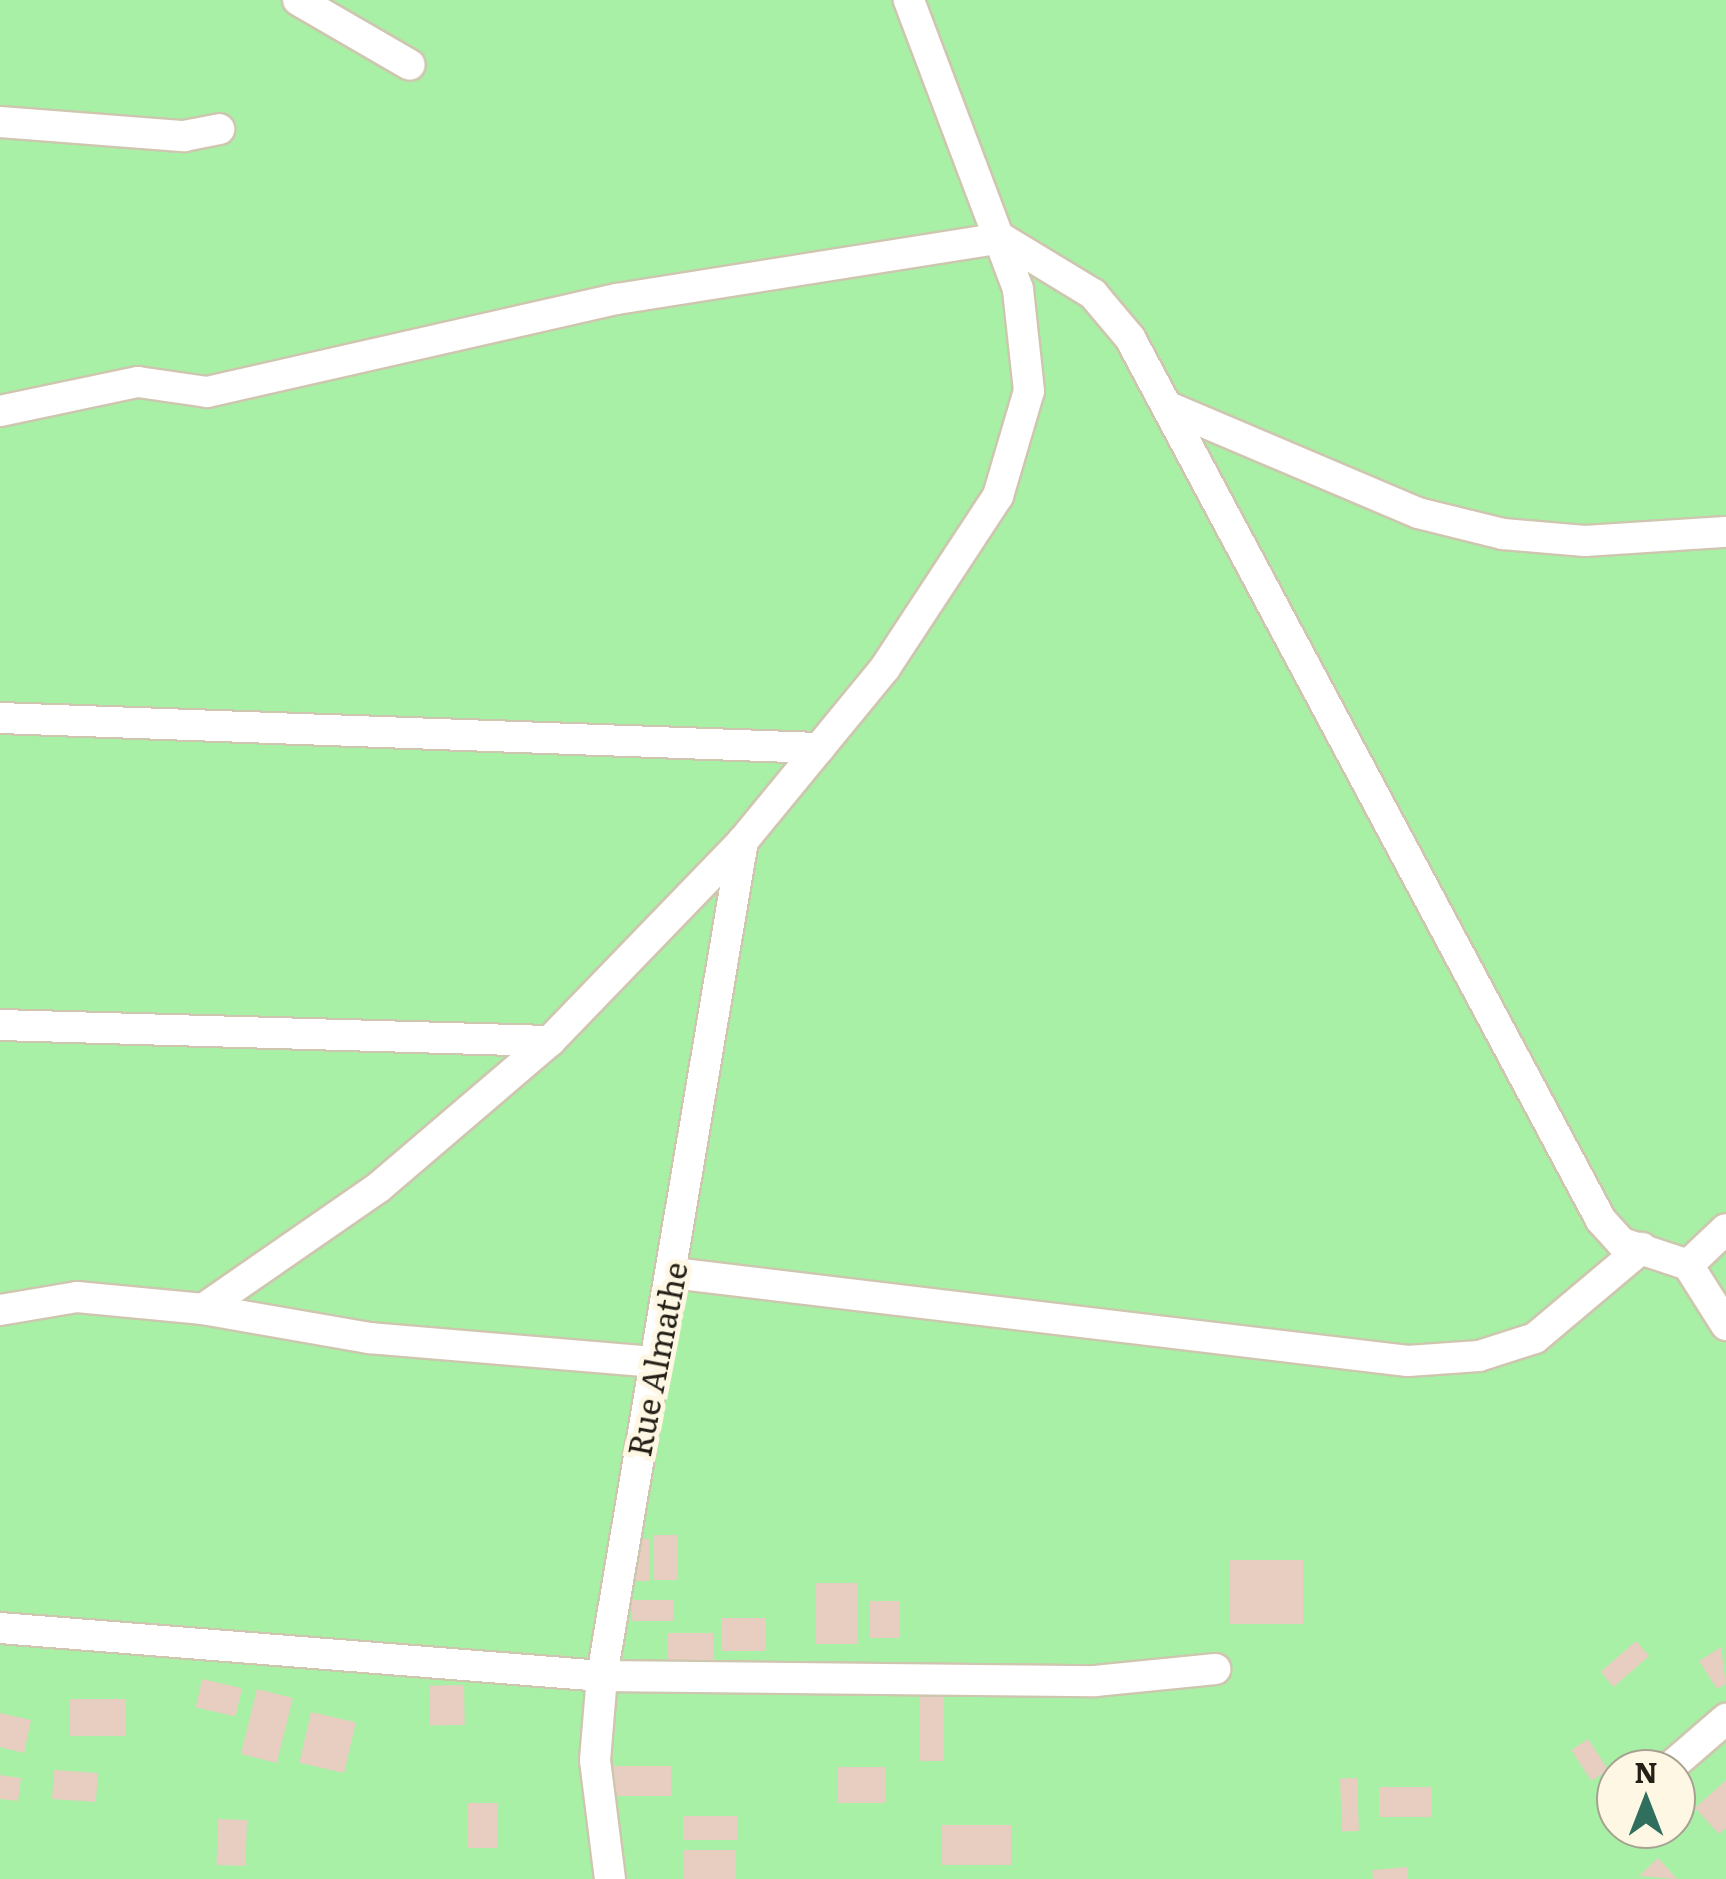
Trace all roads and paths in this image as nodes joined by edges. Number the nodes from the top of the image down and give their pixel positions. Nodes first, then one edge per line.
1 (298, 0) edge
2 (909, 0) edge
3 (410, 66) dead end
4 (0, 122) edge
5 (218, 130) dead end
6 (1000, 238) junction
7 (1173, 408) junction
8 (0, 411) edge
9 (1726, 532) edge
10 (0, 718) edge
11 (818, 748) junction
12 (743, 842) junction
13 (0, 1024) edge
14 (550, 1042) junction
15 (1726, 1229) edge
16 (1642, 1248) junction
17 (1688, 1265) junction
18 (672, 1273) junction
19 (203, 1309) junction
20 (0, 1310) edge
21 (1726, 1325) edge
22 (653, 1362) junction
23 (0, 1628) edge
24 (1215, 1669) dead end
25 (602, 1676) junction
26 (1726, 1719) edge
27 (1691, 1749) edge
28 (610, 1879) edge

1 - 3 street
2 - 6 street
4 - 5 street
6 - 7 street
6 - 8 street
6 - 11 street
7 - 9 street
7 - 16 street
10 - 11 street
11 - 12 street
12 - 14 street
12 - 18 street, Rue Almathe
13 - 14 street
14 - 19 street
15 - 17 street
16 - 17 street
16 - 18 street
17 - 21 street
18 - 22 street, Rue Almathe
19 - 20 street
19 - 22 street
22 - 25 street, Rue Almathe
23 - 25 street
24 - 25 street
25 - 28 street, Rue Almathe
26 - 27 street

